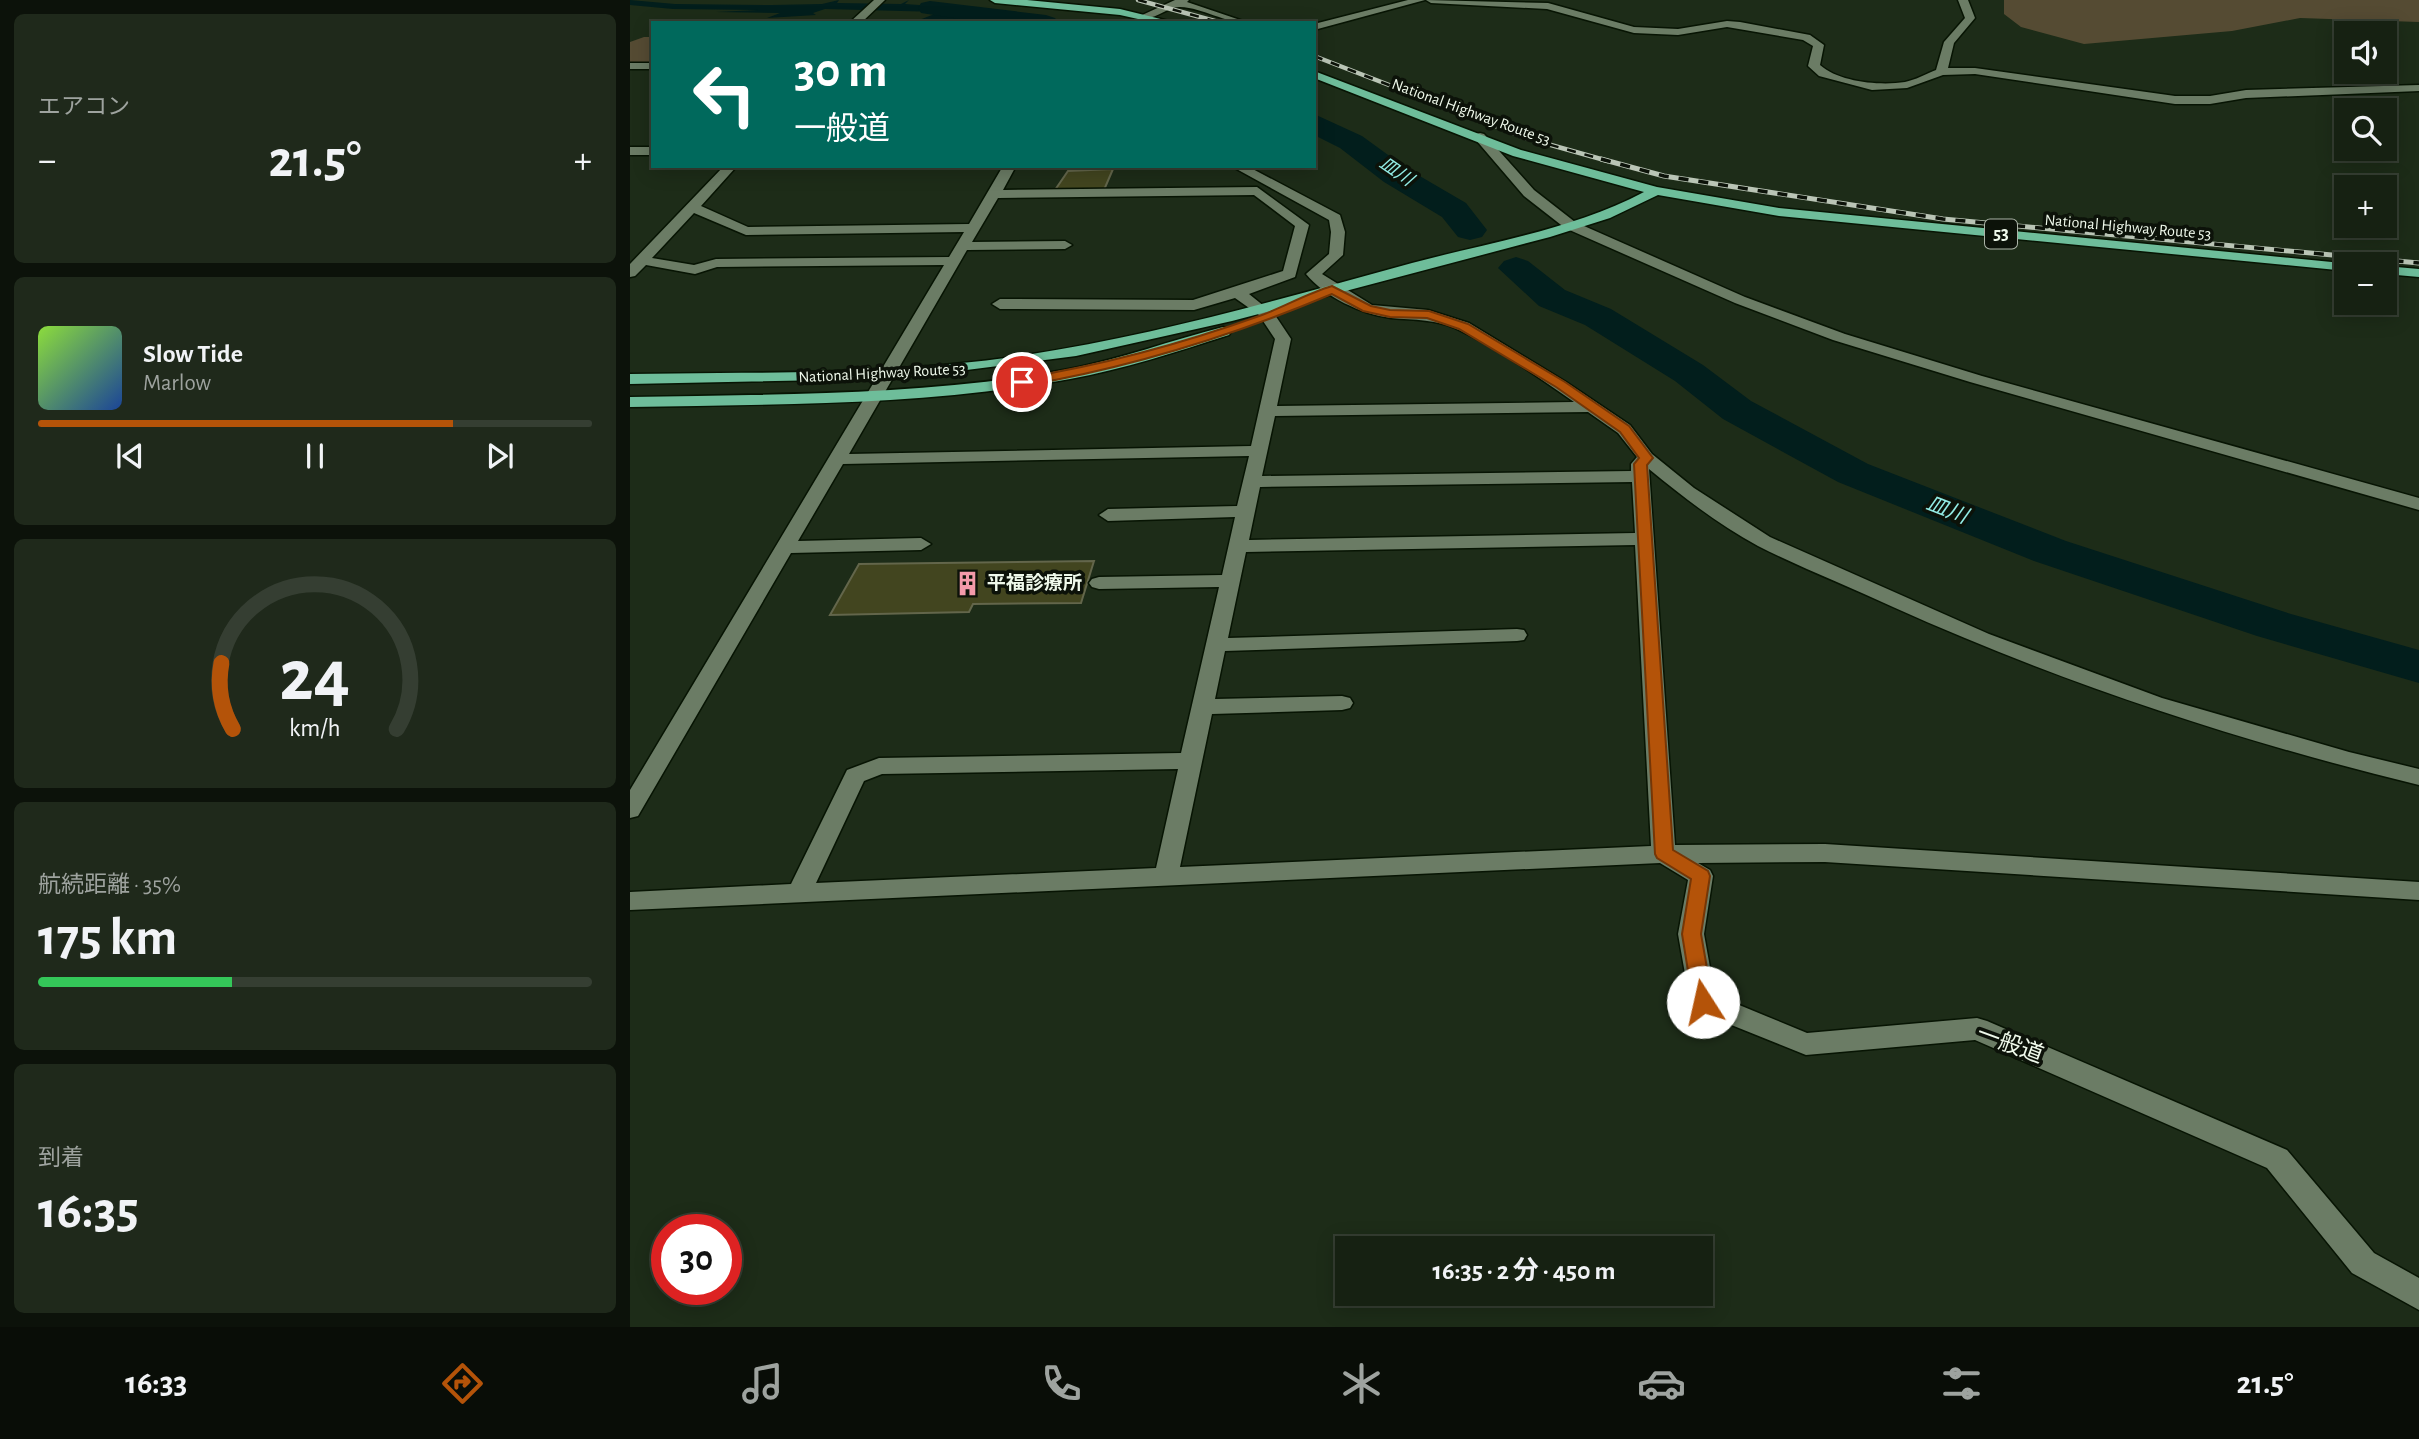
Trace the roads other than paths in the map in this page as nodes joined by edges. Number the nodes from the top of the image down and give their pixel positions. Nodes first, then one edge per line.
1 (880, 0) edge
2 (995, 0) edge
3 (1420, 0) edge
4 (1431, 0) edge
5 (1963, 0) edge
6 (1182, 1) edge
7 (1145, 16) junction
8 (857, 21) edge
9 (1164, 21) edge
10 (1238, 21) edge
11 (1316, 26) edge
12 (630, 66) edge
13 (651, 66) edge
14 (1941, 72) junction
15 (1316, 75) edge
16 (2419, 88) edge
17 (1480, 137) junction
18 (630, 151) edge
19 (651, 151) edge
20 (730, 168) edge
21 (1009, 168) edge
22 (1241, 168) edge
23 (1272, 183) junction
24 (1256, 191) junction
25 (1656, 191) junction
26 (992, 194) junction
27 (691, 209) junction
28 (1570, 225) junction
29 (972, 228) junction
30 (1065, 245) dead end
31 (962, 247) junction
32 (630, 250) edge
33 (953, 261) junction
34 (637, 264) edge
35 (2334, 266) edge
36 (2397, 271) edge
37 (2419, 274) edge
38 (1332, 289) junction
39 (1237, 293) junction
40 (1000, 304) dead end
41 (1265, 312) junction
42 (888, 373) junction
43 (630, 379) edge
44 (873, 396) junction
45 (630, 402) edge
46 (1592, 407) junction
47 (1268, 411) junction
48 (1259, 450) junction
49 (839, 459) junction
50 (1644, 467) junction
51 (1252, 481) junction
52 (2419, 504) edge
53 (1246, 511) junction
54 (1108, 514) dead end
55 (1645, 539) junction
56 (921, 544) dead end
57 (1238, 546) junction
58 (785, 547) junction
59 (1231, 580) junction
60 (1099, 583) dead end
61 (1517, 635) dead end
62 (1216, 645) junction
63 (1342, 703) dead end
64 (1203, 706) junction
65 (1192, 761) junction
66 (2419, 777) edge
67 (639, 780) edge
68 (630, 810) edge
69 (1664, 854) junction
70 (1166, 876) junction
71 (2419, 891) edge
72 (799, 893) junction
73 (630, 901) edge
74 (2419, 1295) edge

1 - 8 street
2 - 7 highway
3 - 11 street
4 - 14 street
5 - 14 street
6 - 7 street
6 - 10 street
7 - 9 highway
12 - 13 street
14 - 16 street
15 - 17 highway, National Highway Route 53 / 53
17 - 25 highway, National Highway Route 53 / 53
17 - 28 street
18 - 19 street
20 - 27 street
21 - 26 street
22 - 23 street
23 - 24 street
23 - 38 street
24 - 26 street
24 - 39 street
25 - 28 highway, National Highway Route 53
25 - 35 highway, National Highway Route 53 / 53
26 - 29 street
27 - 29 street
27 - 34 street
28 - 38 highway, National Highway Route 53
28 - 52 street
29 - 31 street
30 - 31 street
31 - 33 street
32 - 34 street
33 - 34 street
33 - 42 street
36 - 37 highway
38 - 41 highway, National Highway Route 53
38 - 46 street
39 - 40 street
39 - 41 street
41 - 42 highway, National Highway Route 53
41 - 44 highway, National Highway Route 53
41 - 47 street
42 - 43 highway, National Highway Route 53
42 - 44 street
44 - 45 highway, National Highway Route 53
44 - 49 street
46 - 47 street
46 - 50 street
47 - 48 street
48 - 49 street
48 - 51 street
49 - 58 street
50 - 51 street
50 - 55 street
50 - 66 street
51 - 53 street
53 - 54 street
53 - 57 street
55 - 57 street
55 - 69 street
56 - 58 street
57 - 59 street
58 - 67 street
59 - 60 street
59 - 62 street
61 - 62 street
62 - 64 street
63 - 64 street
64 - 65 street
65 - 70 street
65 - 72 street
67 - 68 street
69 - 70 street
69 - 71 street
69 - 74 street, 一般道
70 - 72 street
72 - 73 street

